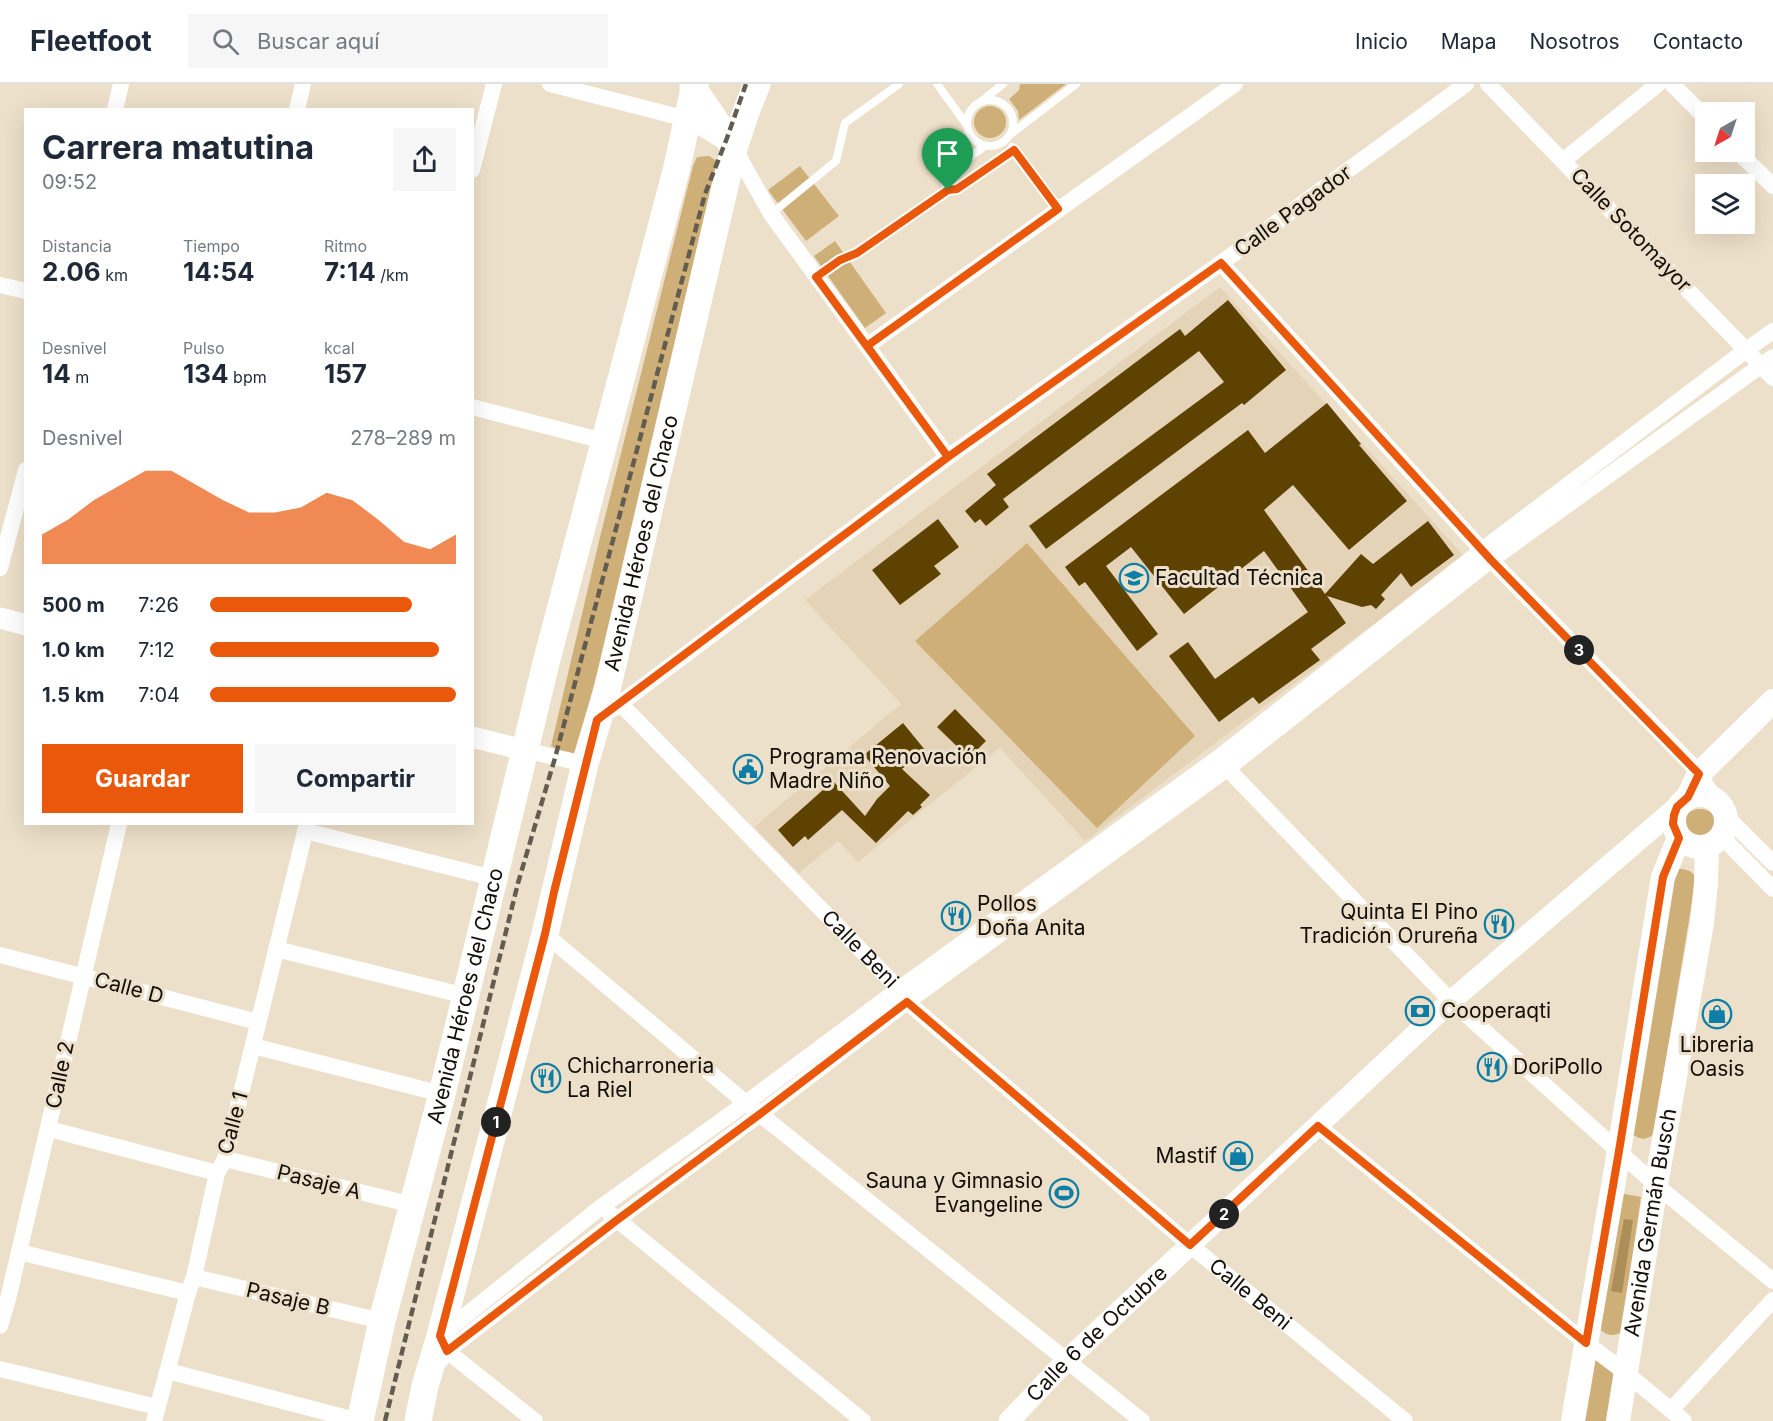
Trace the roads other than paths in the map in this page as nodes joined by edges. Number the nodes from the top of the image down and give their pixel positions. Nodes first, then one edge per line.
1 (121, 84) edge
2 (303, 84) edge
3 (494, 84) edge
4 (550, 84) edge
5 (757, 84) edge
6 (899, 84) edge
7 (937, 84) edge
8 (1003, 84) edge
9 (1076, 84) edge
10 (1235, 84) edge
11 (1466, 84) edge
12 (1488, 84) edge
13 (1658, 84) edge
14 (1672, 84) edge
15 (693, 85) edge
16 (983, 101) junction
17 (1695, 107) edge
18 (115, 108) edge
19 (297, 108) edge
20 (687, 119) junction
21 (966, 124) junction
22 (1009, 137) junction
23 (985, 146) junction
24 (734, 148) junction
25 (1014, 150) junction
26 (1564, 160) junction
27 (474, 162) edge
28 (1748, 162) edge
29 (1773, 186) edge
30 (1058, 209) junction
31 (771, 214) junction
32 (1221, 263) junction
33 (0, 285) edge
34 (24, 291) edge
35 (1773, 331) edge
36 (867, 346) junction
37 (1746, 350) junction
38 (1767, 361) edge
39 (1773, 378) edge
40 (474, 408) edge
41 (604, 441) junction
42 (948, 457) junction
43 (24, 478) edge
44 (1486, 555) junction
45 (0, 568) edge
46 (0, 618) edge
47 (24, 624) edge
48 (613, 697) junction
49 (1773, 701) edge
50 (474, 738) edge
51 (524, 750) junction
52 (1721, 751) junction
53 (585, 764) junction
54 (1222, 764) junction
55 (1699, 774) junction
56 (1682, 802) junction
57 (1717, 820) junction
58 (119, 825) edge
59 (306, 827) edge
60 (1677, 835) junction
61 (1642, 836) junction
62 (1773, 863) edge
63 (493, 878) junction
64 (1773, 889) edge
65 (545, 934) junction
66 (276, 949) junction
67 (0, 955) edge
68 (82, 976) junction
69 (466, 996) junction
70 (903, 996) junction
71 (1451, 1001) junction
72 (258, 1022) junction
73 (253, 1046) junction
74 (442, 1094) junction
75 (746, 1103) junction
76 (760, 1114) junction
77 (1318, 1126) junction
78 (48, 1129) junction
79 (1619, 1151) junction
80 (221, 1166) junction
81 (1656, 1185) junction
82 (413, 1205) junction
83 (601, 1207) junction
84 (617, 1220) junction
85 (1190, 1245) junction
86 (19, 1252) junction
87 (194, 1277) junction
88 (1773, 1281) edge
89 (188, 1293) junction
90 (4, 1298) edge
91 (1773, 1300) edge
92 (382, 1321) junction
93 (0, 1326) edge
94 (1586, 1343) junction
95 (443, 1344) junction
96 (1067, 1360) junction
97 (0, 1369) edge
98 (168, 1371) junction
99 (1626, 1373) junction
100 (1671, 1410) junction
101 (155, 1414) edge
102 (360, 1421) edge
103 (418, 1421) edge
104 (535, 1421) edge
105 (863, 1421) edge
106 (1009, 1421) edge
107 (1142, 1421) edge
108 (1405, 1421) edge
109 (1573, 1421) edge
110 (1618, 1421) edge
111 (1684, 1421) edge

1 - 18 street
2 - 19 street
3 - 27 street
4 - 20 street
5 - 24 main road, Avenida Héroes del Chaco
6 - 31 lane
7 - 21 lane
8 - 16 lane
9 - 22 lane
10 - 30 street
11 - 32 street, Calle Pagador
12 - 26 street, Calle Sotomayor
13 - 26 street
14 - 17 street
15 - 20 main road, Avenida Héroes del Chaco
15 - 24 main road
16 - 21 lane
16 - 22 lane
20 - 24 street
20 - 41 main road, Avenida Héroes del Chaco
21 - 23 lane
22 - 23 lane
22 - 25 lane
23 - 25 lane
24 - 31 street
24 - 48 main road, Avenida Héroes del Chaco
25 - 30 lane
26 - 37 street, Calle Sotomayor
28 - 29 street
30 - 36 street
31 - 36 street
32 - 42 street, Calle Pagador
32 - 44 street
33 - 34 street
35 - 37 street
36 - 42 street
37 - 38 street, Calle Sotomayor
37 - 44 street
38 - 39 street, Calle Sotomayor
38 - 44 street
40 - 41 street
41 - 51 main road, Avenida Héroes del Chaco
42 - 48 street, Calle Pagador
43 - 45 street
44 - 54 street
44 - 55 street
46 - 47 street
48 - 53 main road, Avenida Héroes del Chaco
48 - 70 street, Calle Beni
49 - 52 main road
50 - 51 street
51 - 53 street
51 - 63 main road, Avenida Héroes del Chaco
52 - 55 main road
52 - 57 main road, Avenida Germán Busch
53 - 65 main road, Avenida Héroes del Chaco
54 - 70 street
54 - 71 street
55 - 56 main road
55 - 57 street
56 - 57 main road
56 - 60 main road
56 - 61 street, Calle 6 de Octubre
57 - 60 main road
57 - 62 street
57 - 64 street
57 - 81 main road, Avenida Germán Busch
58 - 68 street, Calle 2
59 - 63 street
59 - 66 street, Calle 1
60 - 61 street
60 - 79 main road, Avenida Germán Busch
61 - 71 street, Calle 6 de Octubre
63 - 69 main road, Avenida Héroes del Chaco
65 - 75 street
65 - 95 main road, Avenida Héroes del Chaco
66 - 69 street
66 - 72 street, Calle 1
67 - 68 street, Calle D
68 - 72 street, Calle D
68 - 78 street, Calle 2
69 - 74 main road, Avenida Héroes del Chaco
70 - 75 street
70 - 76 street
70 - 85 street, Calle Beni
71 - 77 street, Calle 6 de Octubre
71 - 79 street
72 - 73 street, Calle 1
73 - 74 street
73 - 80 street, Calle 1
74 - 82 main road, Avenida Héroes del Chaco
75 - 76 street
75 - 83 street
76 - 84 street
76 - 96 street
77 - 85 street, Calle 6 de Octubre
77 - 94 street
78 - 80 street, Pasaje A
78 - 86 street, Calle 2
79 - 81 street
79 - 94 main road, Avenida Germán Busch
80 - 82 street, Pasaje A
80 - 87 street, Calle 1
81 - 88 street
81 - 99 main road, Avenida Germán Busch
82 - 92 main road, Avenida Héroes del Chaco
83 - 84 street
83 - 95 street
84 - 95 street
84 - 105 street
85 - 96 street, Calle 6 de Octubre
85 - 108 street, Calle Beni
86 - 89 street
86 - 90 street, Calle 2
87 - 89 street, Calle 1
87 - 92 street, Pasaje B
89 - 98 street, Calle 1
90 - 93 street, Calle 2
91 - 100 street
92 - 102 main road, Avenida Héroes del Chaco
94 - 99 street
94 - 109 main road, Avenida Germán Busch
95 - 103 main road, Avenida Héroes del Chaco
95 - 104 street
96 - 106 street, Calle 6 de Octubre
96 - 107 street
97 - 101 street
98 - 101 street, Calle 1
98 - 102 street
99 - 100 street
99 - 110 main road, Avenida Germán Busch
100 - 111 street

